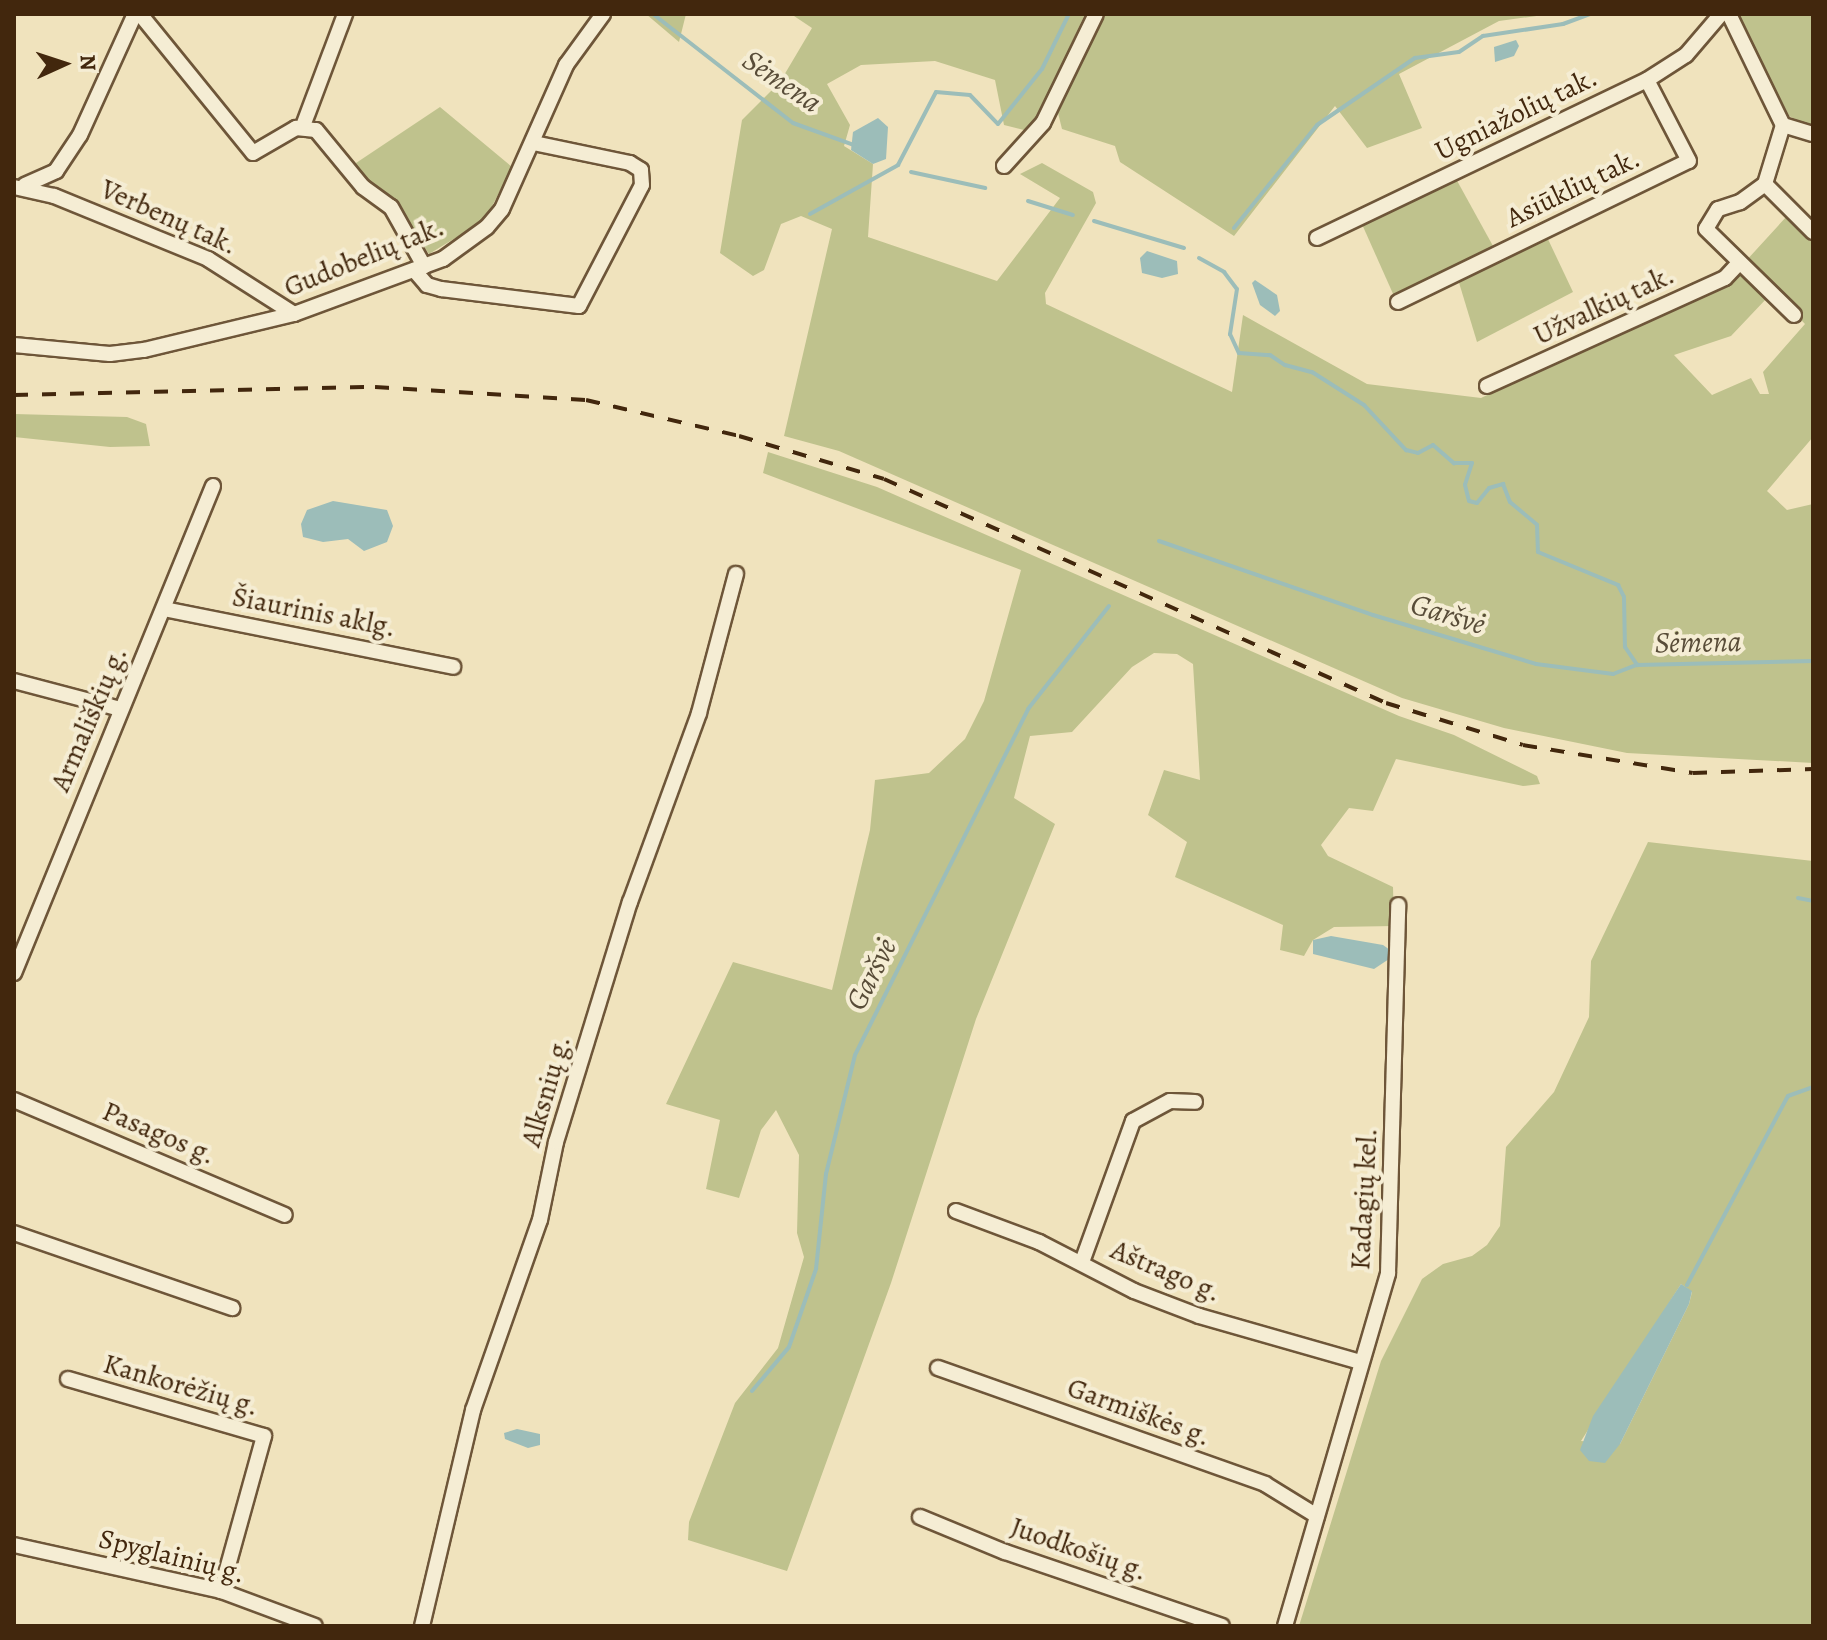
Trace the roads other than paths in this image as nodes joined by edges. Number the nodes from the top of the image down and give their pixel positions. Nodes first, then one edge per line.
1 (138, 14) edge
2 (345, 14) edge
3 (603, 14) edge
4 (1096, 14) edge
5 (1721, 14) edge
6 (1729, 14) edge
7 (1647, 80) junction
8 (1783, 125) junction
9 (303, 126) junction
10 (1813, 134) edge
11 (533, 143) junction
12 (1004, 166) dead end
13 (1765, 184) junction
14 (19, 186) edge
15 (1813, 232) edge
16 (1317, 238) dead end
17 (1738, 264) junction
18 (419, 268) junction
19 (1398, 302) dead end
20 (294, 314) junction
21 (1794, 315) dead end
22 (14, 345) edge
23 (1487, 386) dead end
24 (213, 486) dead end
25 (736, 574) dead end
26 (164, 609) junction
27 (453, 667) dead end
28 (14, 681) edge
29 (120, 709) junction
30 (1398, 905) dead end
31 (14, 973) edge
32 (14, 1100) edge
33 (1195, 1102) dead end
34 (956, 1211) dead end
35 (285, 1215) dead end
36 (14, 1233) edge
37 (1082, 1262) junction
38 (232, 1308) dead end
39 (1361, 1362) junction
40 (938, 1368) dead end
41 (68, 1379) dead end
42 (1317, 1516) junction
43 (920, 1517) dead end
44 (14, 1545) edge
45 (221, 1591) junction
46 (315, 1626) edge
47 (422, 1626) edge
48 (1222, 1626) edge
49 (1285, 1626) edge

1 - 9 street
1 - 14 street
2 - 9 street
3 - 11 street, Gudobelių tak.
4 - 12 street
5 - 7 street, Ugniažolių tak.
6 - 8 street
7 - 16 street, Ugniažolių tak.
7 - 19 street, Asiūklių tak.
8 - 10 street
8 - 13 street
9 - 18 street
11 - 18 street, Gudobelių tak.
11 - 18 street
13 - 15 street
13 - 17 street
14 - 20 street, Verbenų tak.
17 - 21 street
17 - 23 street, Užvalkių tak.
18 - 20 street, Gudobelių tak.
20 - 22 street, Gudobelių tak.
24 - 26 street, Armališkių g.
25 - 47 street, Alksnių g.
26 - 27 street, Šiaurinis aklg.
26 - 29 street, Armališkių g.
28 - 29 street
29 - 31 street, Armališkių g.
30 - 39 street, Kadagių kel.
32 - 35 street, Pasagos g.
33 - 37 street
34 - 37 street, Aštrago g.
36 - 38 street
37 - 39 street, Aštrago g.
39 - 42 street, Kadagių kel.
40 - 42 street, Garmiškės g.
41 - 45 street, Kankorėžių g.
42 - 49 street, Kadagių kel.
43 - 48 street, Juodkošių g.
44 - 45 street, Spyglainių g.
45 - 46 street, Spyglainių g.

